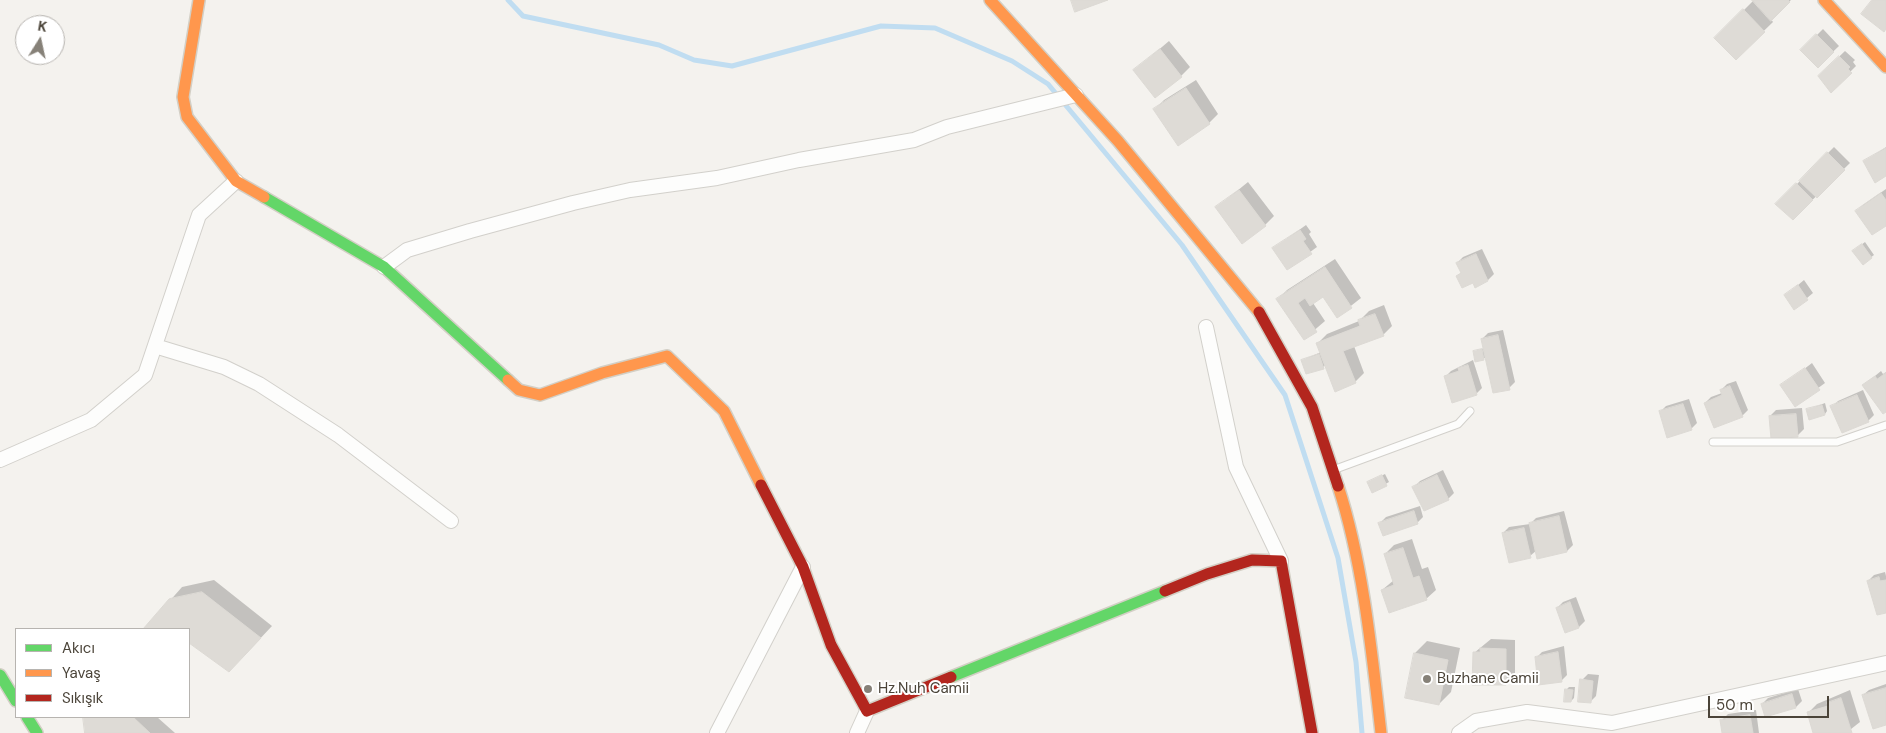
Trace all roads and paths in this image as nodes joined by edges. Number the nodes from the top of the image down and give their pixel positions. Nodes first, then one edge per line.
1 (199, 0) edge
2 (990, 0) edge
3 (1824, 0) edge
4 (1886, 68) edge
5 (1076, 95) junction
6 (236, 181) junction
7 (384, 267) junction
8 (1206, 327) dead end
9 (155, 346) junction
10 (1470, 410) dead end
11 (1886, 425) edge
12 (1713, 442) dead end
13 (0, 460) edge
14 (1333, 470) junction
15 (451, 521) dead end
16 (1281, 561) junction
17 (803, 567) junction
18 (1886, 663) edge
19 (0, 675) edge
20 (15, 699) edge
21 (867, 711) junction
22 (28, 718) edge
23 (37, 733) edge
24 (717, 733) edge
25 (857, 733) edge
26 (1312, 733) edge
27 (1381, 733) edge
28 (1459, 733) edge

1 - 6 street
2 - 5 street
3 - 4 street
5 - 7 street
5 - 14 street
6 - 7 street
6 - 9 street
7 - 17 street
8 - 16 street
9 - 13 street
9 - 15 street
10 - 14 lane
11 - 12 lane
14 - 27 street
16 - 21 street
16 - 26 street
17 - 21 street
17 - 24 street
18 - 28 street
19 - 20 street
21 - 25 street
22 - 23 street

